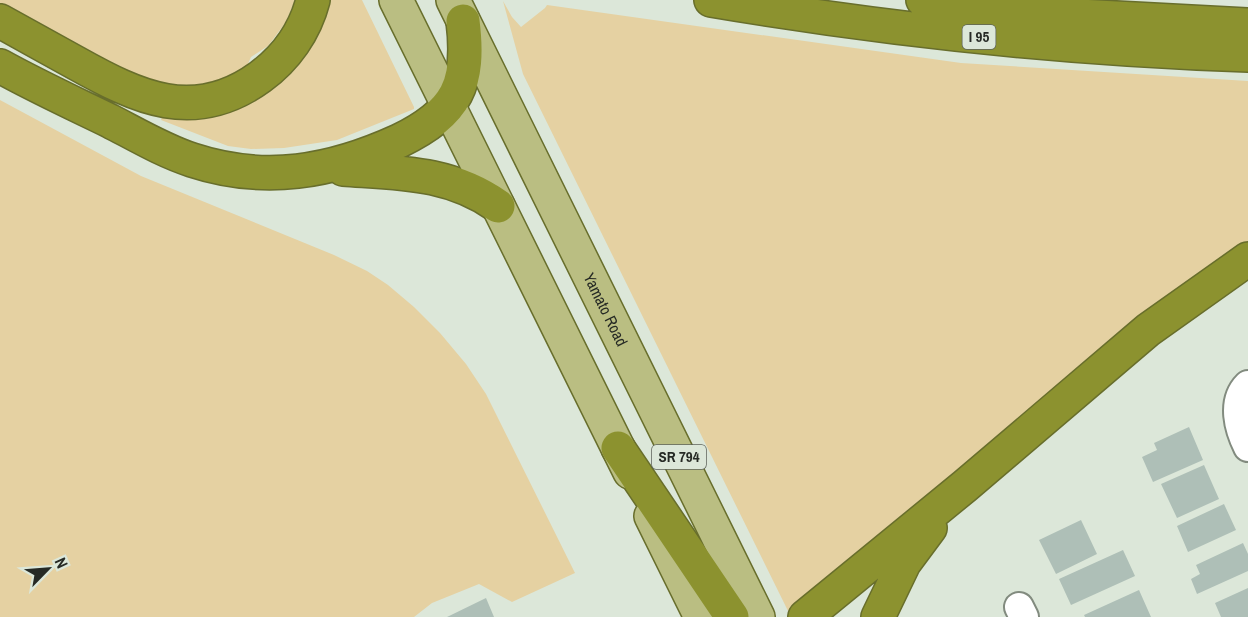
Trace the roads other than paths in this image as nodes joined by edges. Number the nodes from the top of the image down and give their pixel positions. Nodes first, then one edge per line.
1 (313, 0) edge
2 (396, 0) edge
3 (711, 0) edge
4 (923, 0) edge
5 (458, 11) edge
6 (0, 21) edge
7 (1248, 25) edge
8 (1248, 55) edge
9 (0, 66) edge
10 (448, 107) junction
11 (327, 168) junction
12 (498, 206) junction
13 (1248, 259) edge
14 (1248, 385) edge
15 (1248, 447) edge
16 (618, 448) junction
17 (965, 486) junction
18 (701, 617) edge
19 (732, 617) edge
20 (758, 617) edge
21 (805, 617) edge
22 (878, 617) edge

1 - 6 highway
2 - 10 main road, SR 794
3 - 8 highway, I 95
4 - 7 highway
5 - 10 highway
5 - 20 main road, Yamato Road / SR 794
9 - 11 highway
10 - 11 highway
10 - 12 main road, SR 794
11 - 12 highway
12 - 16 main road, SR 794
13 - 17 highway
14 - 15 street
16 - 18 main road, SR 794
16 - 19 highway
17 - 21 highway
17 - 22 highway

